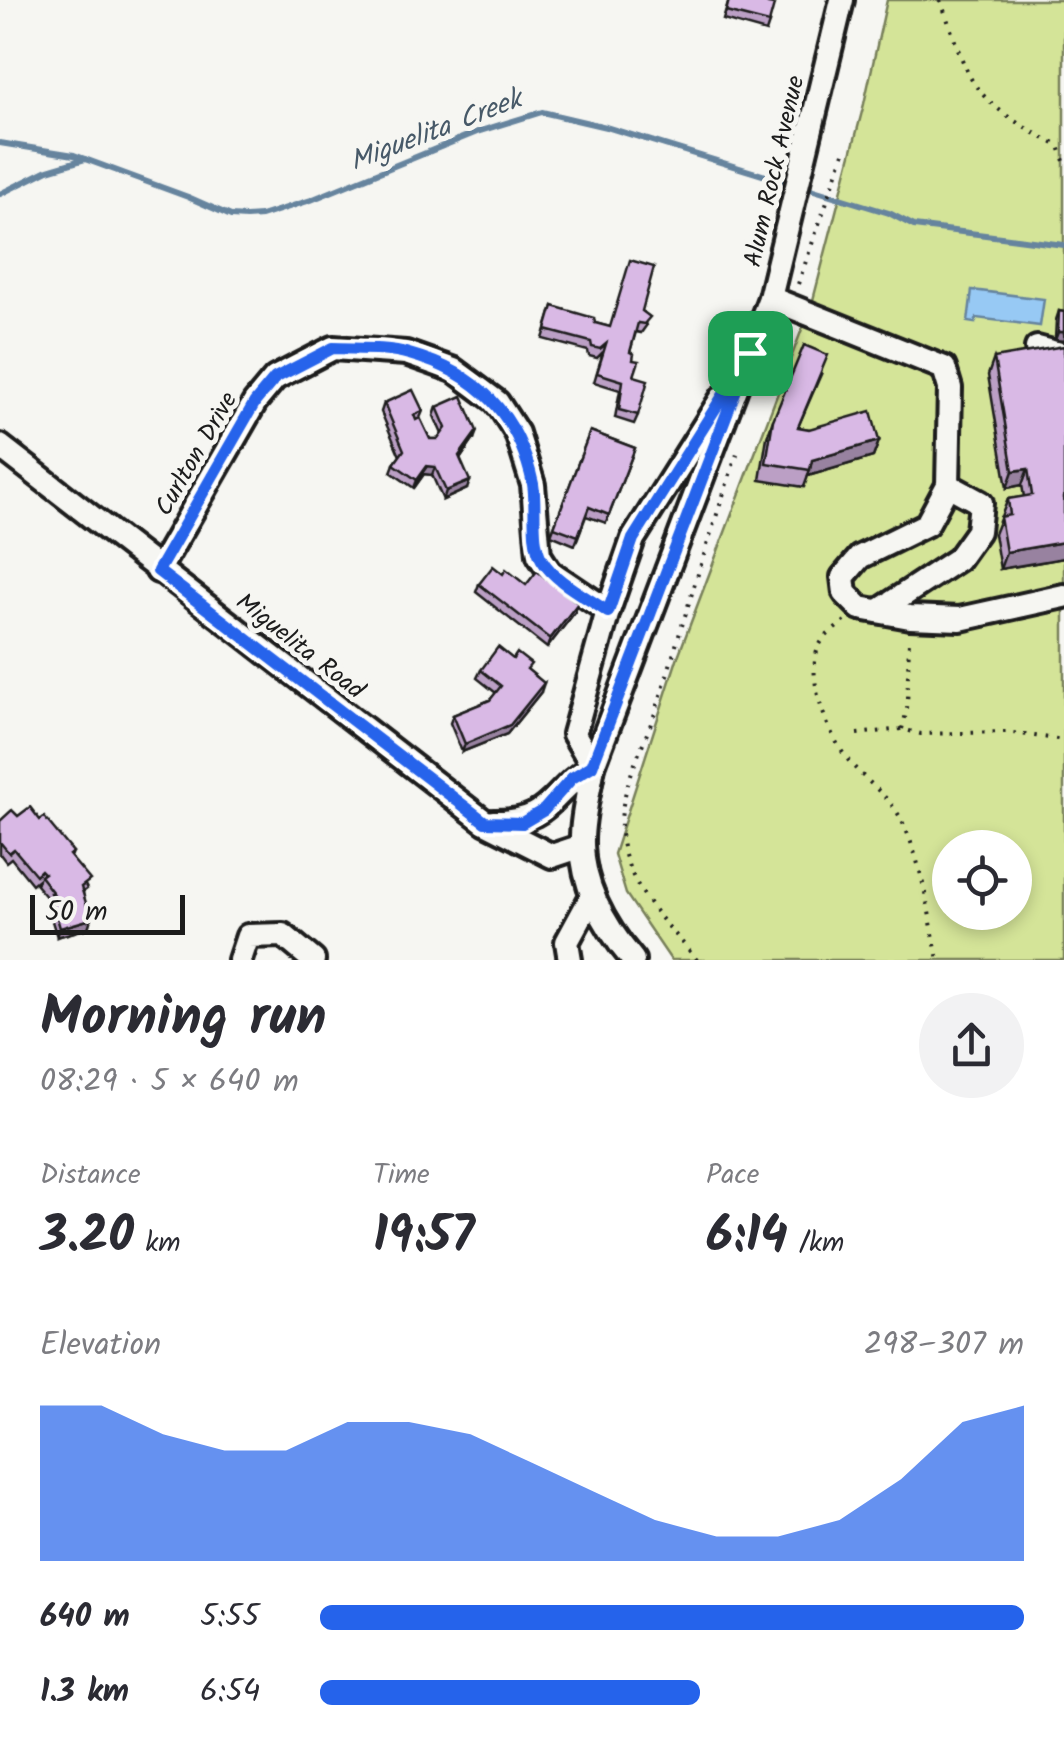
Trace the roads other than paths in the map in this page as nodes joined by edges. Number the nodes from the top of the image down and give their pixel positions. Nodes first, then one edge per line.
1 (842, 0) edge
2 (780, 302) junction
3 (1037, 348) edge
4 (750, 353) junction
5 (1064, 355) edge
6 (0, 446) edge
7 (948, 484) junction
8 (158, 571) junction
9 (1064, 596) edge
10 (869, 609) junction
11 (608, 612) junction
12 (592, 766) junction
13 (485, 822) junction
14 (582, 846) junction
15 (592, 896) junction
16 (240, 960) edge
17 (313, 960) edge
18 (570, 960) edge
19 (633, 960) edge

1 - 2 street, Alum Rock Avenue
2 - 4 street, Alum Rock Avenue
2 - 7 street
3 - 5 street
4 - 11 street, Alum Rock Avenue
4 - 12 street, Alum Rock Avenue
6 - 8 street, Miguelita Road
7 - 10 street
7 - 10 street
8 - 11 street, Curlton Drive
8 - 13 street, Miguelita Road
9 - 10 street
11 - 12 street, Alum Rock Avenue
12 - 13 street
12 - 14 street, Alum Rock Avenue
13 - 14 street, Miguelita Road
14 - 15 street, Alum Rock Avenue
15 - 18 street
15 - 19 street, Alum Rock Avenue
16 - 17 street

